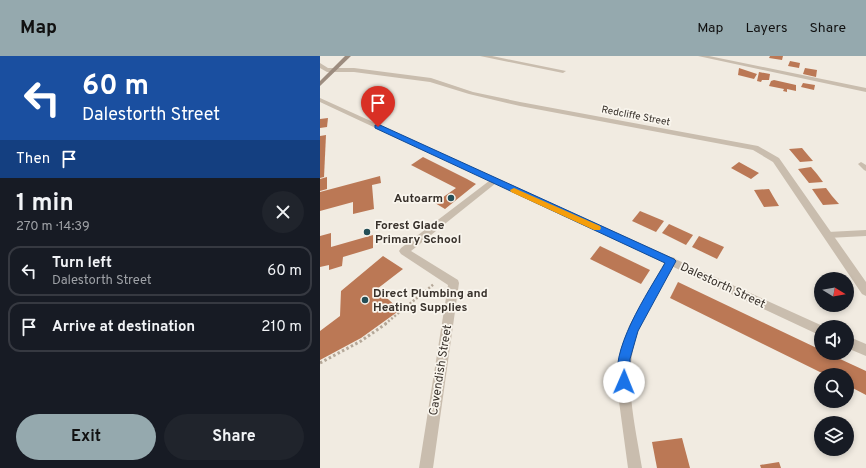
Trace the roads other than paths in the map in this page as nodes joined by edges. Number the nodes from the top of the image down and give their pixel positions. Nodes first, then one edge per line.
1 (348, 56) edge
2 (483, 56) edge
3 (701, 56) edge
4 (320, 65) edge
5 (333, 70) junction
6 (563, 71) dead end
7 (320, 84) edge
8 (866, 90) edge
9 (320, 100) edge
10 (493, 181) junction
11 (866, 233) edge
12 (828, 235) junction
13 (671, 261) junction
14 (866, 291) edge
15 (814, 327) edge
16 (854, 345) edge
17 (866, 350) edge
18 (426, 468) edge
19 (635, 468) edge

1 - 5 main road
2 - 6 street
3 - 8 street
4 - 5 street
5 - 7 main road
5 - 12 street, Redcliffe Street
9 - 10 street, Dalestorth Street
10 - 13 street, Dalestorth Street
10 - 18 street, Cavendish Street
11 - 12 lane
12 - 14 street, Redcliffe Street
13 - 15 street, Dalestorth Street
13 - 19 street
16 - 17 street

